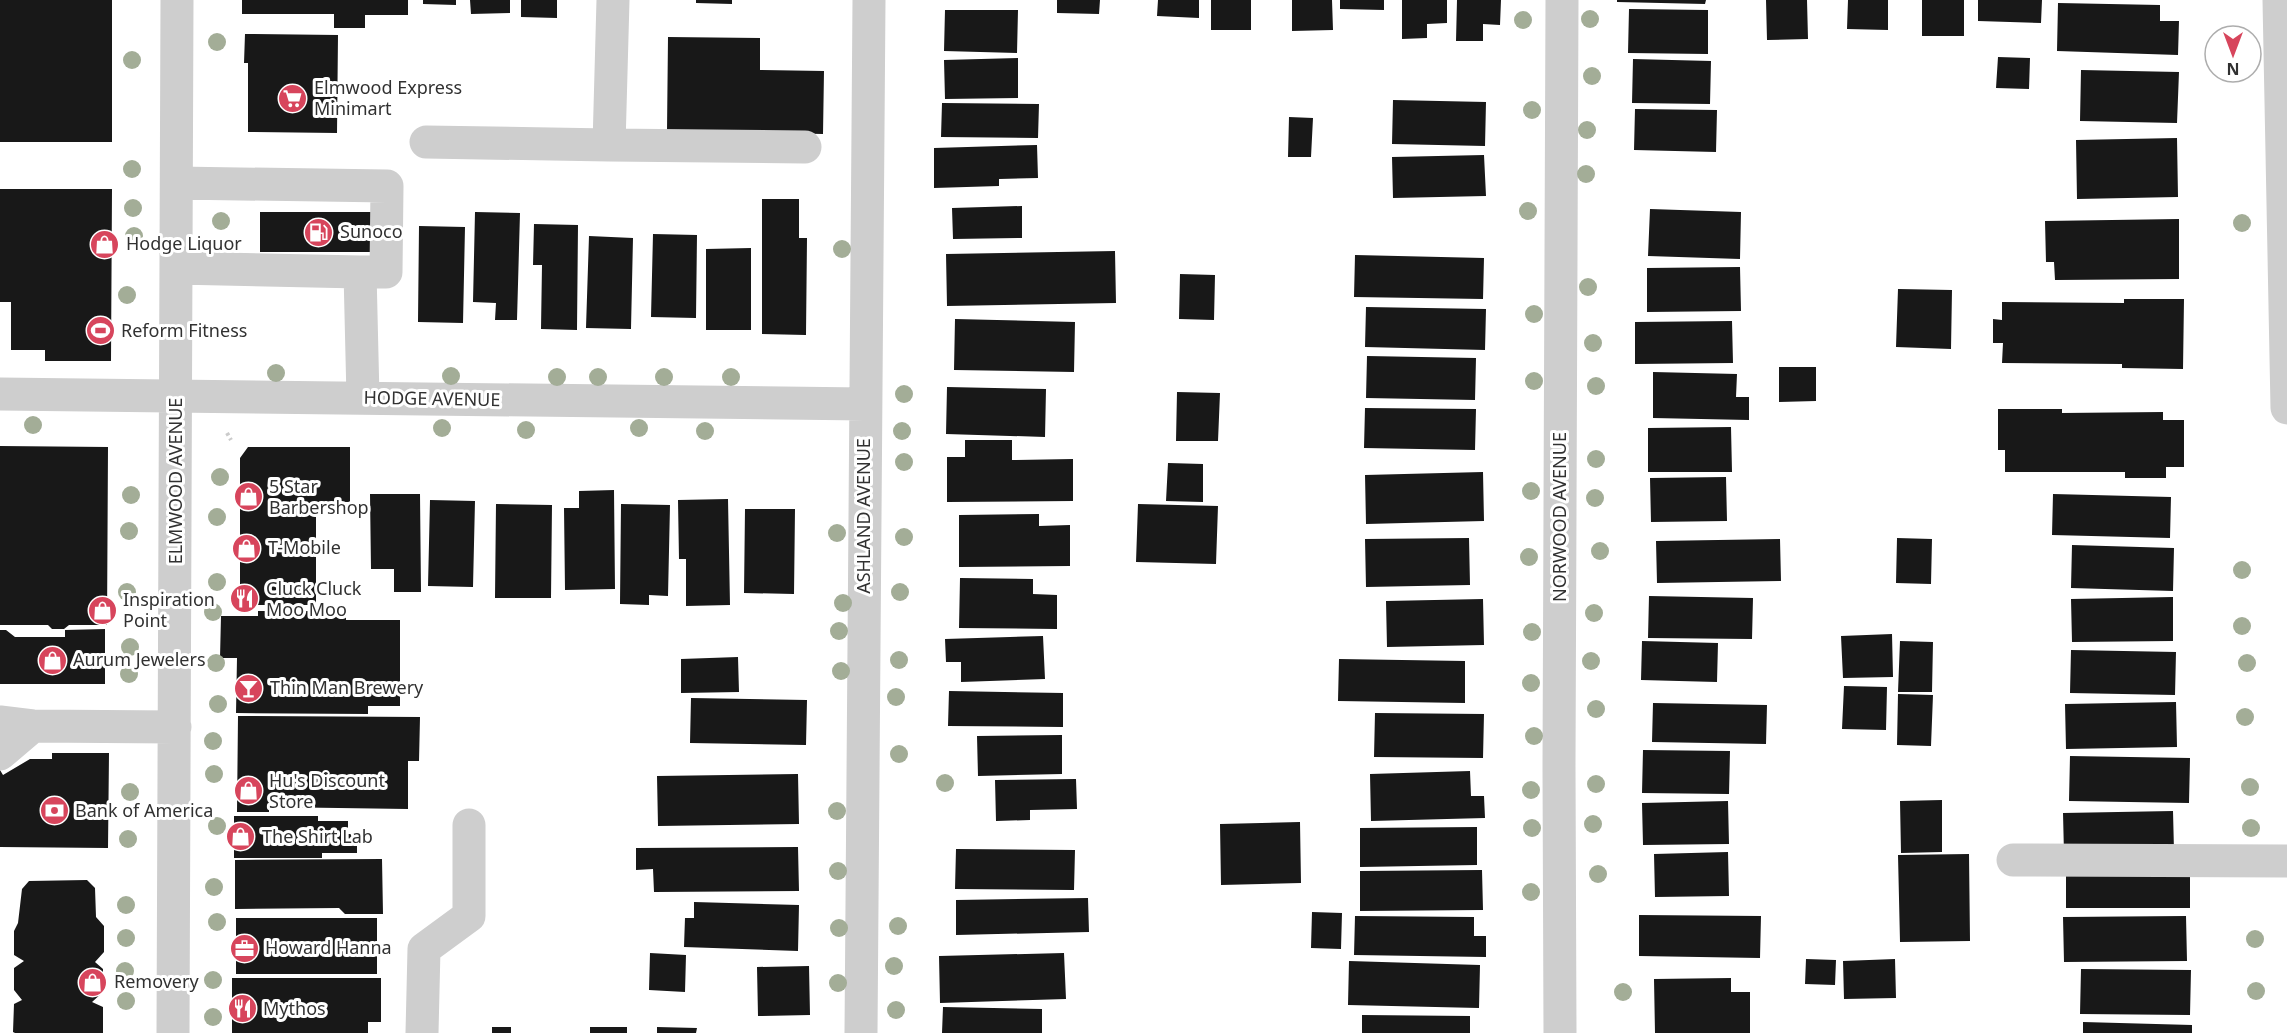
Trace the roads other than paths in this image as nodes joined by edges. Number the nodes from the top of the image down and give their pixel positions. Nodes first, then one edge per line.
1 (177, 0) edge
2 (613, 0) edge
3 (869, 0) edge
4 (1562, 0) edge
5 (2279, 0) edge
6 (426, 142) dead end
7 (609, 145) junction
8 (805, 147) dead end
9 (177, 183) junction
10 (176, 268) junction
11 (360, 272) junction
12 (0, 394) edge
13 (176, 396) junction
14 (363, 398) junction
15 (865, 404) junction
16 (2287, 408) edge
17 (0, 722) edge
18 (33, 726) junction
19 (175, 727) junction
20 (0, 754) edge
21 (469, 825) dead end
22 (2013, 860) dead end
23 (2287, 861) edge
24 (173, 1033) edge
25 (423, 1033) edge
26 (861, 1033) edge
27 (1560, 1033) edge

1 - 9 street, ELMWOOD AVENUE
2 - 7 street
3 - 15 street, ASHLAND AVENUE
4 - 27 street, NORWOOD AVENUE
5 - 16 street
6 - 7 street
7 - 8 street
9 - 10 street, ELMWOOD AVENUE
9 - 11 street
10 - 11 street
10 - 13 street, ELMWOOD AVENUE
11 - 14 street
12 - 13 street, HODGE AVENUE
13 - 14 street, HODGE AVENUE
13 - 19 street, ELMWOOD AVENUE
14 - 15 street, HODGE AVENUE
15 - 26 street, ASHLAND AVENUE
17 - 18 street
18 - 19 street
18 - 20 street
19 - 24 street, ELMWOOD AVENUE
21 - 25 street
22 - 23 street

